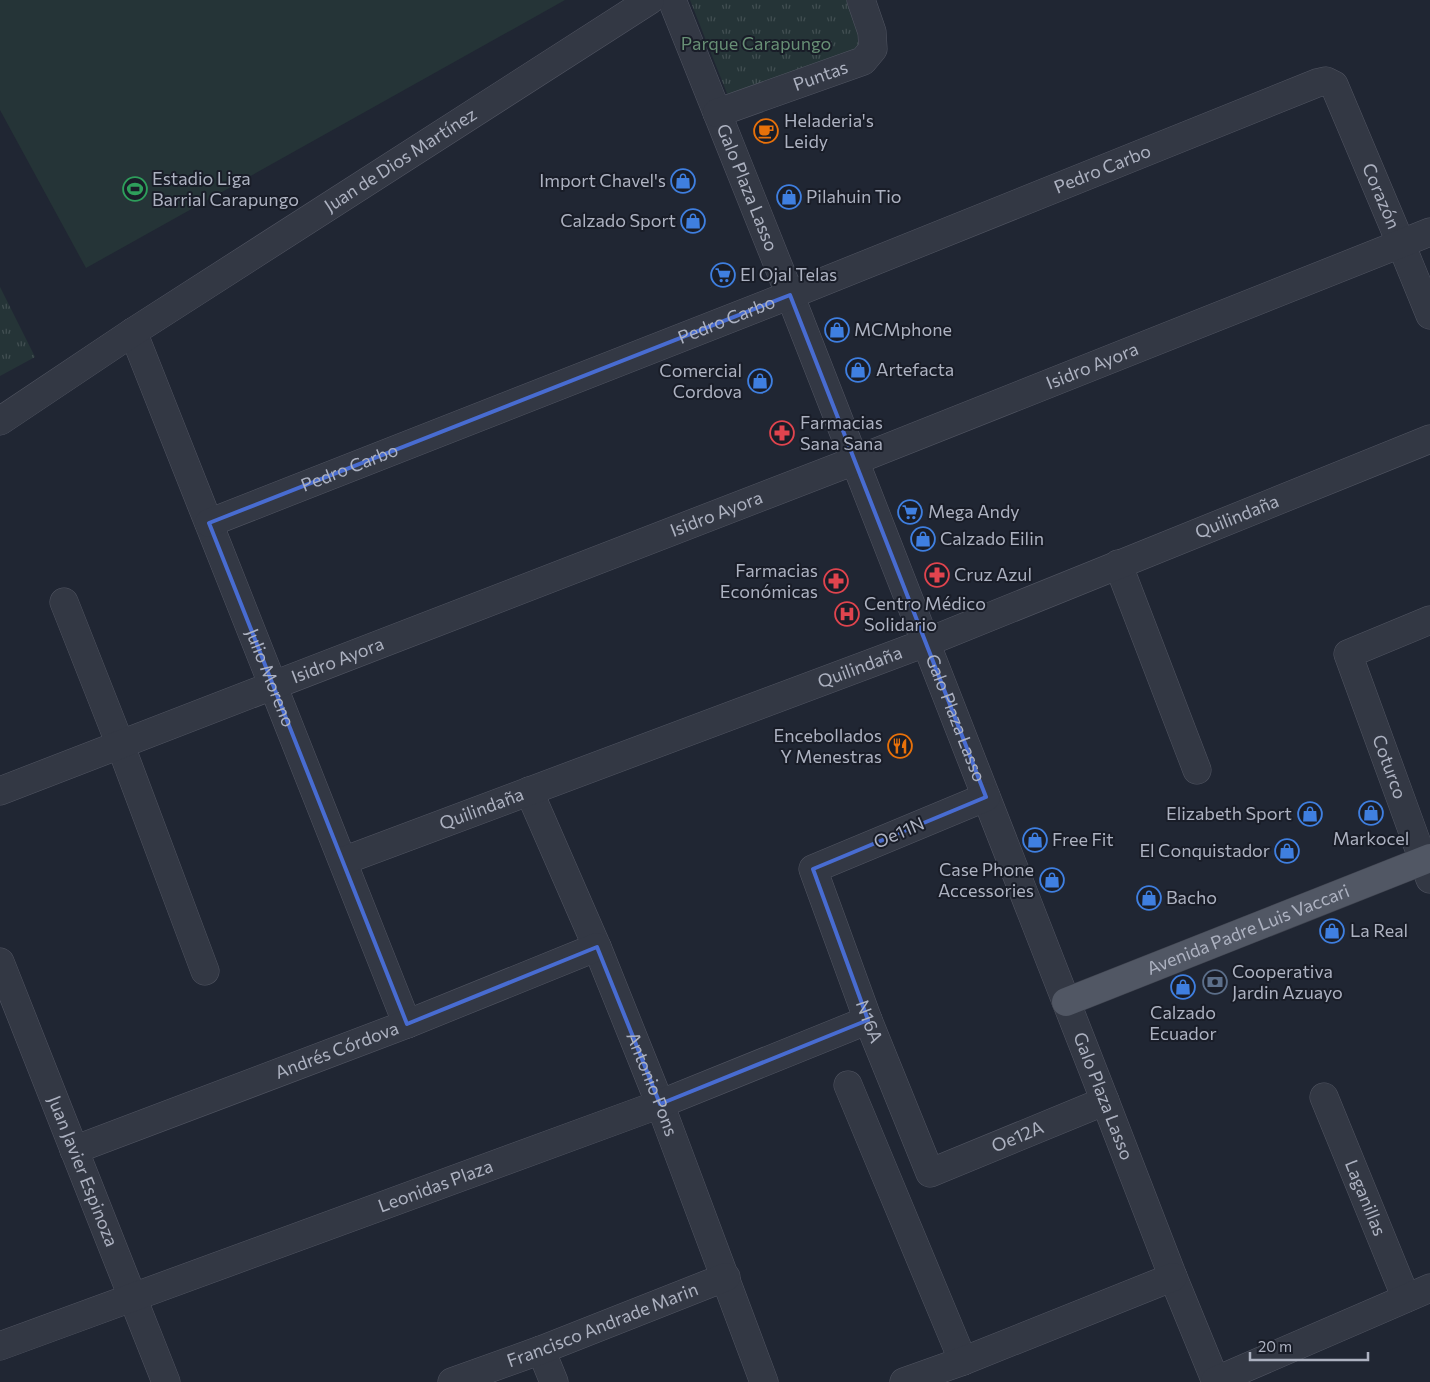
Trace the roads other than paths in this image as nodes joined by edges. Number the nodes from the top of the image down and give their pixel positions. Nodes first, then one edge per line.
1 (650, 0) edge
2 (672, 0) edge
3 (862, 0) edge
4 (1326, 81) joint
5 (717, 114) junction
6 (1430, 232) edge
7 (1401, 244) junction
8 (790, 295) junction
9 (1430, 315) edge
10 (133, 332) junction
11 (0, 422) edge
12 (1430, 439) edge
13 (854, 461) junction
14 (209, 523) junction
15 (1118, 564) junction
16 (64, 602) dead end
17 (1430, 620) edge
18 (926, 644) junction
19 (273, 686) junction
20 (120, 744) junction
21 (1197, 770) dead end
22 (529, 790) junction
23 (0, 791) edge
24 (986, 796) junction
25 (343, 861) junction
26 (1428, 866) edge
27 (813, 869) joint
28 (597, 946) junction
29 (0, 962) edge
30 (204, 971) dead end
31 (1066, 1002) junction
32 (868, 1020) junction
33 (407, 1024) junction
34 (848, 1084) dead end
35 (1324, 1097) dead end
36 (1105, 1101) junction
37 (660, 1104) junction
38 (74, 1150) junction
39 (930, 1173) joint
40 (726, 1277) junction
41 (1173, 1277) junction
42 (1418, 1293) edge
43 (133, 1297) junction
44 (0, 1346) edge
45 (541, 1350) junction
46 (963, 1361) junction
47 (1216, 1381) edge
48 (166, 1382) edge
49 (452, 1382) edge
50 (554, 1382) edge
51 (764, 1382) edge
52 (904, 1382) edge

1 - 10 street, Juan de Dios Martínez
2 - 5 street, Galo Plaza Lasso
3 - 5 street, Puntas
4 - 7 street, Corazón
4 - 8 street, Pedro Carbo
5 - 8 street, Galo Plaza Lasso
6 - 7 street, Isidro Ayora
7 - 9 street, Corazón
7 - 13 street, Isidro Ayora
8 - 13 street, Galo Plaza Lasso
8 - 14 street, Pedro Carbo
10 - 11 street, Juan de Dios Martínez
10 - 14 street, Julio Moreno
12 - 15 street, Quilindaña
13 - 18 street, Galo Plaza Lasso
13 - 19 street, Isidro Ayora
14 - 19 street, Julio Moreno
15 - 18 street, Quilindaña
15 - 21 street
16 - 20 street
17 - 26 street, Coturco
18 - 22 street, Quilindaña
18 - 24 street, Galo Plaza Lasso
19 - 20 street, Isidro Ayora
19 - 25 street, Julio Moreno
20 - 23 street, Isidro Ayora
20 - 30 street
22 - 25 street, Quilindaña
22 - 28 street, Antonio Pons
24 - 27 street, Oe11N
24 - 31 street, Galo Plaza Lasso
25 - 33 street, Julio Moreno
26 - 31 main road, Avenida Padre Luis Vaccari
27 - 32 street, N16A
28 - 33 street, Andrés Córdova
28 - 37 street, Antonio Pons
29 - 38 street, Juan Javier Espinoza
31 - 36 street, Galo Plaza Lasso
32 - 37 street, Leonidas Plaza
32 - 39 street, N16A
33 - 38 street, Andrés Córdova
34 - 46 street
35 - 42 street, Laganillas
36 - 39 street, Oe12A
36 - 41 street, Galo Plaza Lasso
37 - 40 street, Antonio Pons
37 - 43 street, Leonidas Plaza
38 - 43 street, Juan Javier Espinoza
40 - 45 street, Francisco Andrade Marin
40 - 51 street, Antonio Pons
41 - 46 street
41 - 47 street, Galo Plaza Lasso
42 - 47 street
43 - 44 street, Leonidas Plaza
43 - 48 street, Juan Javier Espinoza
45 - 49 street, Francisco Andrade Marin
45 - 50 street
46 - 52 street

